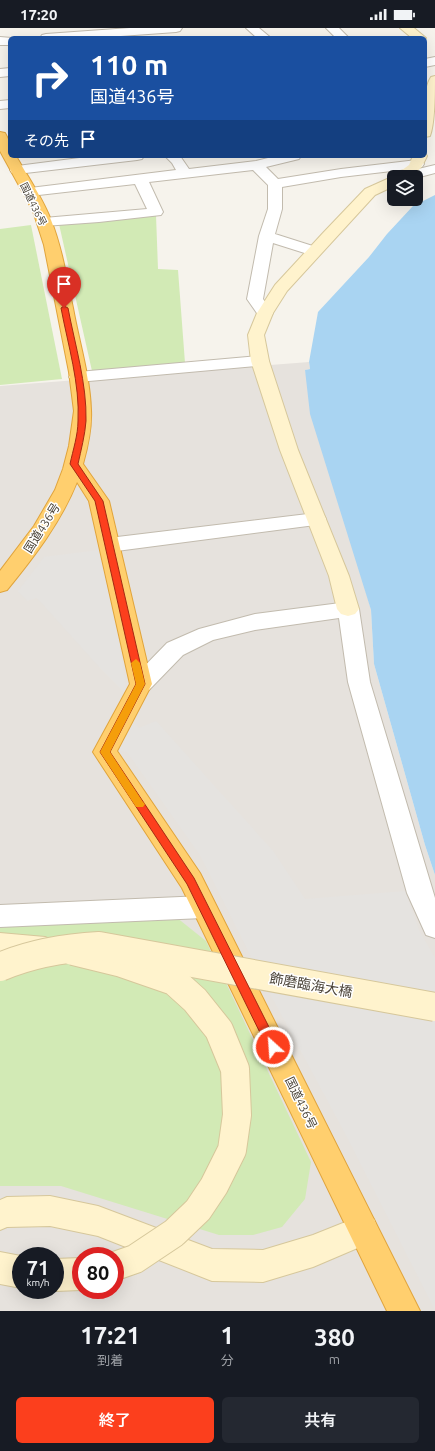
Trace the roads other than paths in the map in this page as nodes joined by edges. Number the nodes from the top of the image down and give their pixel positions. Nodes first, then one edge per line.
1 (252, 28) edge
2 (332, 28) edge
3 (406, 28) edge
4 (170, 31) edge
5 (83, 34) edge
6 (64, 36) edge
7 (262, 36) edge
8 (341, 36) edge
9 (418, 36) edge
10 (435, 81) edge
11 (428, 102) edge
12 (427, 114) edge
13 (12, 158) edge
14 (117, 158) edge
15 (174, 158) edge
16 (271, 158) edge
17 (417, 159) edge
18 (256, 165) junction
19 (435, 169) edge
20 (17, 170) junction
21 (411, 170) edge
22 (423, 172) edge
23 (184, 173) junction
24 (140, 179) junction
25 (275, 184) junction
26 (387, 184) edge
27 (30, 192) junction
28 (44, 222) junction
29 (268, 236) junction
30 (314, 251) junction
31 (264, 313) junction
32 (260, 361) junction
33 (78, 378) junction
34 (74, 464) junction
35 (316, 519) junction
36 (109, 545) junction
37 (0, 585) edge
38 (348, 609) junction
39 (140, 684) junction
40 (203, 906) junction
41 (0, 916) edge
42 (435, 927) edge
43 (0, 945) edge
44 (0, 967) edge
45 (435, 1007) edge
46 (0, 1215) edge
47 (363, 1230) junction
48 (124, 1263) edge
49 (0, 1268) edge
50 (12, 1270) edge
51 (404, 1311) edge

1 - 7 street
2 - 8 street
3 - 9 street
4 - 5 street
5 - 6 street
10 - 11 street
11 - 12 street
13 - 20 highway, 国道436号
14 - 20 street
15 - 23 street
16 - 18 street
17 - 21 street
17 - 25 street
18 - 23 street
18 - 25 street
19 - 22 street
20 - 27 highway, 国道436号
23 - 24 street
24 - 27 street
24 - 28 street
25 - 29 street
26 - 30 street
27 - 28 highway, 国道436号
28 - 33 highway, 国道436号
29 - 30 street
29 - 31 street
30 - 31 street
31 - 32 street
32 - 33 street
32 - 35 street
33 - 34 highway, 国道436号
34 - 36 highway
34 - 37 highway, 国道436号
35 - 36 street
35 - 38 street
36 - 39 highway
38 - 39 street
38 - 42 street
39 - 40 highway, 国道436号
40 - 41 street
40 - 47 highway, 国道436号
43 - 48 street, bridge
44 - 45 street, 飾磨臨海大橋, bridge
46 - 47 street
47 - 51 highway, 国道436号
49 - 50 street

